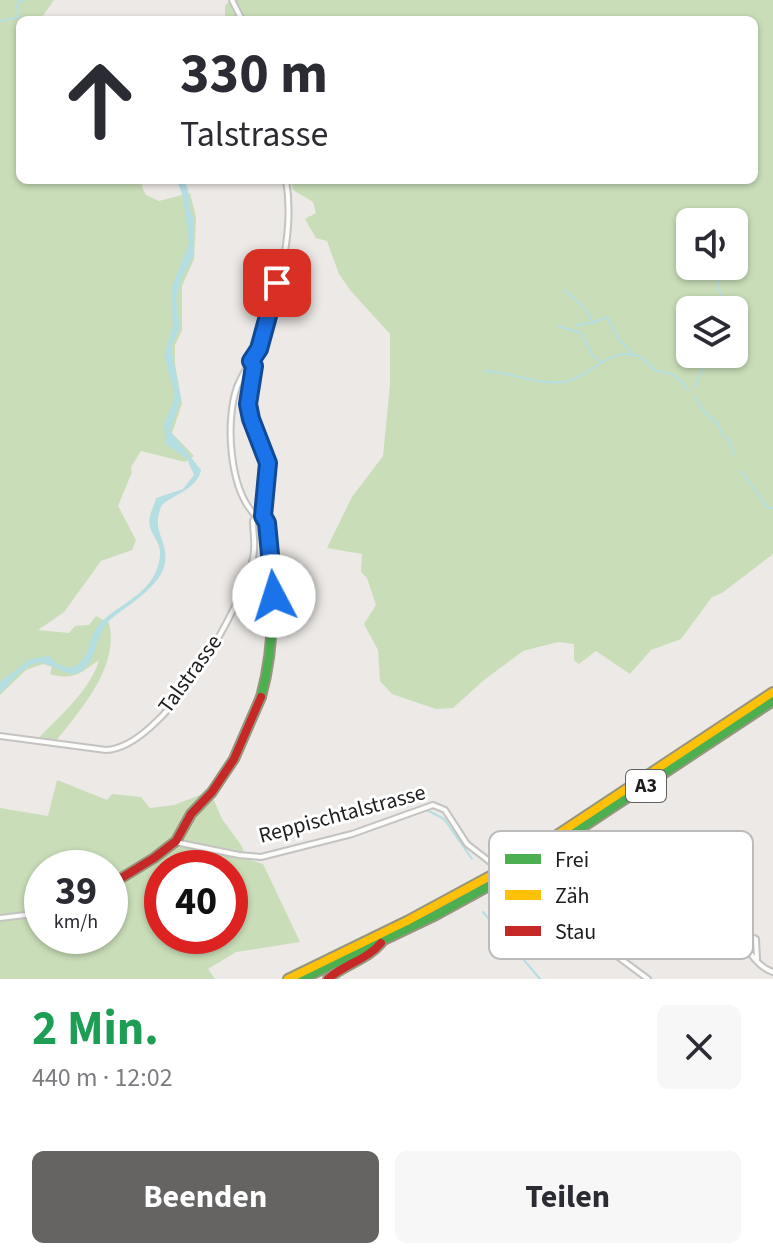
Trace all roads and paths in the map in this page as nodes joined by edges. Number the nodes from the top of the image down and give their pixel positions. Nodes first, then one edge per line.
1 (286, 184) edge
2 (251, 361) junction
3 (260, 516) junction
4 (773, 692) edge
5 (773, 701) edge
6 (0, 736) edge
7 (563, 831) edge
8 (577, 831) edge
9 (175, 842) junction
10 (489, 861) edge
11 (128, 873) edge
12 (489, 877) edge
13 (489, 887) edge
14 (24, 915) edge
15 (0, 918) edge
16 (753, 938) edge
17 (382, 941) junction
18 (753, 954) edge
19 (621, 959) edge
20 (757, 959) junction
21 (321, 963) junction
22 (773, 972) edge
23 (276, 979) edge
24 (288, 979) edge
25 (302, 979) edge
26 (328, 979) edge
27 (648, 979) edge

1 - 2 street
2 - 3 main road
2 - 3 street
3 - 6 street, Talstrasse
3 - 9 main road
4 - 7 main road, A3
5 - 8 main road, A3
9 - 10 street, Reppischtalstrasse, bridge
9 - 11 main road
12 - 21 main road, A3
13 - 17 main road, A3
14 - 15 street
16 - 20 street
17 - 25 main road, A3
17 - 26 main road
18 - 20 street
19 - 27 street, Reppischtalstrasse, bridge
20 - 22 street
21 - 23 main road
21 - 24 main road, A3

